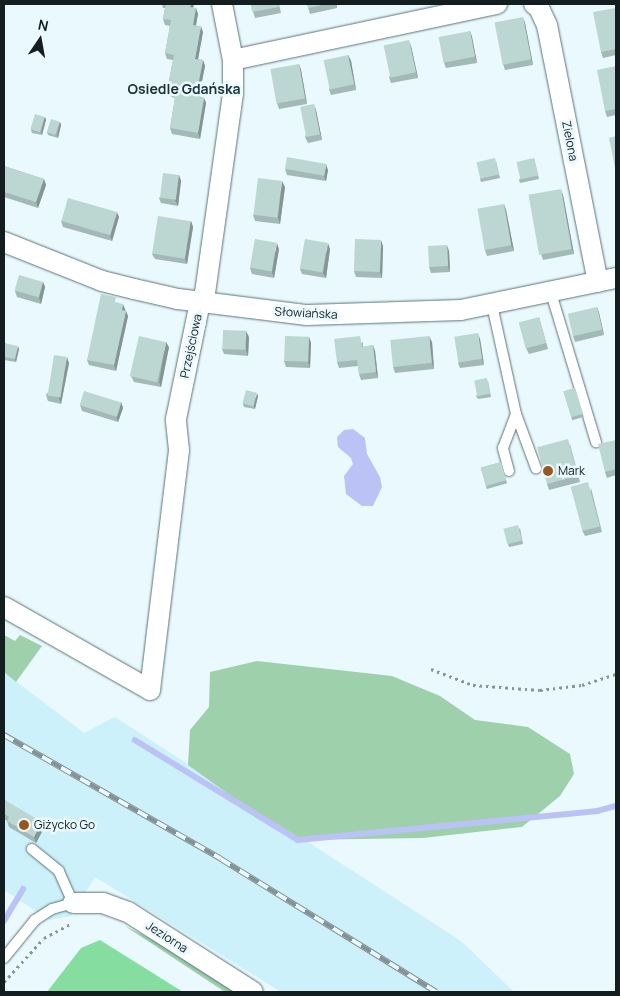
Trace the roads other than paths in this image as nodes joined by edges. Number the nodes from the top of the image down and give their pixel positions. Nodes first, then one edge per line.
1 (222, 4) edge
2 (497, 4) edge
3 (534, 4) edge
4 (233, 60) junction
5 (4, 242) edge
6 (607, 280) edge
7 (551, 293) junction
8 (200, 302) junction
9 (492, 305) junction
10 (516, 414) junction
11 (596, 442) dead end
12 (536, 468) dead end
13 (509, 471) dead end
14 (4, 607) edge
15 (32, 849) dead end
16 (72, 903) junction
17 (4, 958) edge
18 (253, 992) edge

1 - 4 street, Przejściowa
2 - 4 street
3 - 6 street, Zielona
4 - 8 street, Przejściowa
5 - 8 street, Słowiańska
6 - 7 street, Słowiańska
7 - 9 street, Słowiańska
7 - 11 lane
8 - 9 street, Słowiańska
8 - 14 street, Przejściowa
9 - 10 lane
10 - 12 lane
10 - 13 lane
15 - 16 lane
16 - 17 lane
16 - 18 street, Jeziorna

